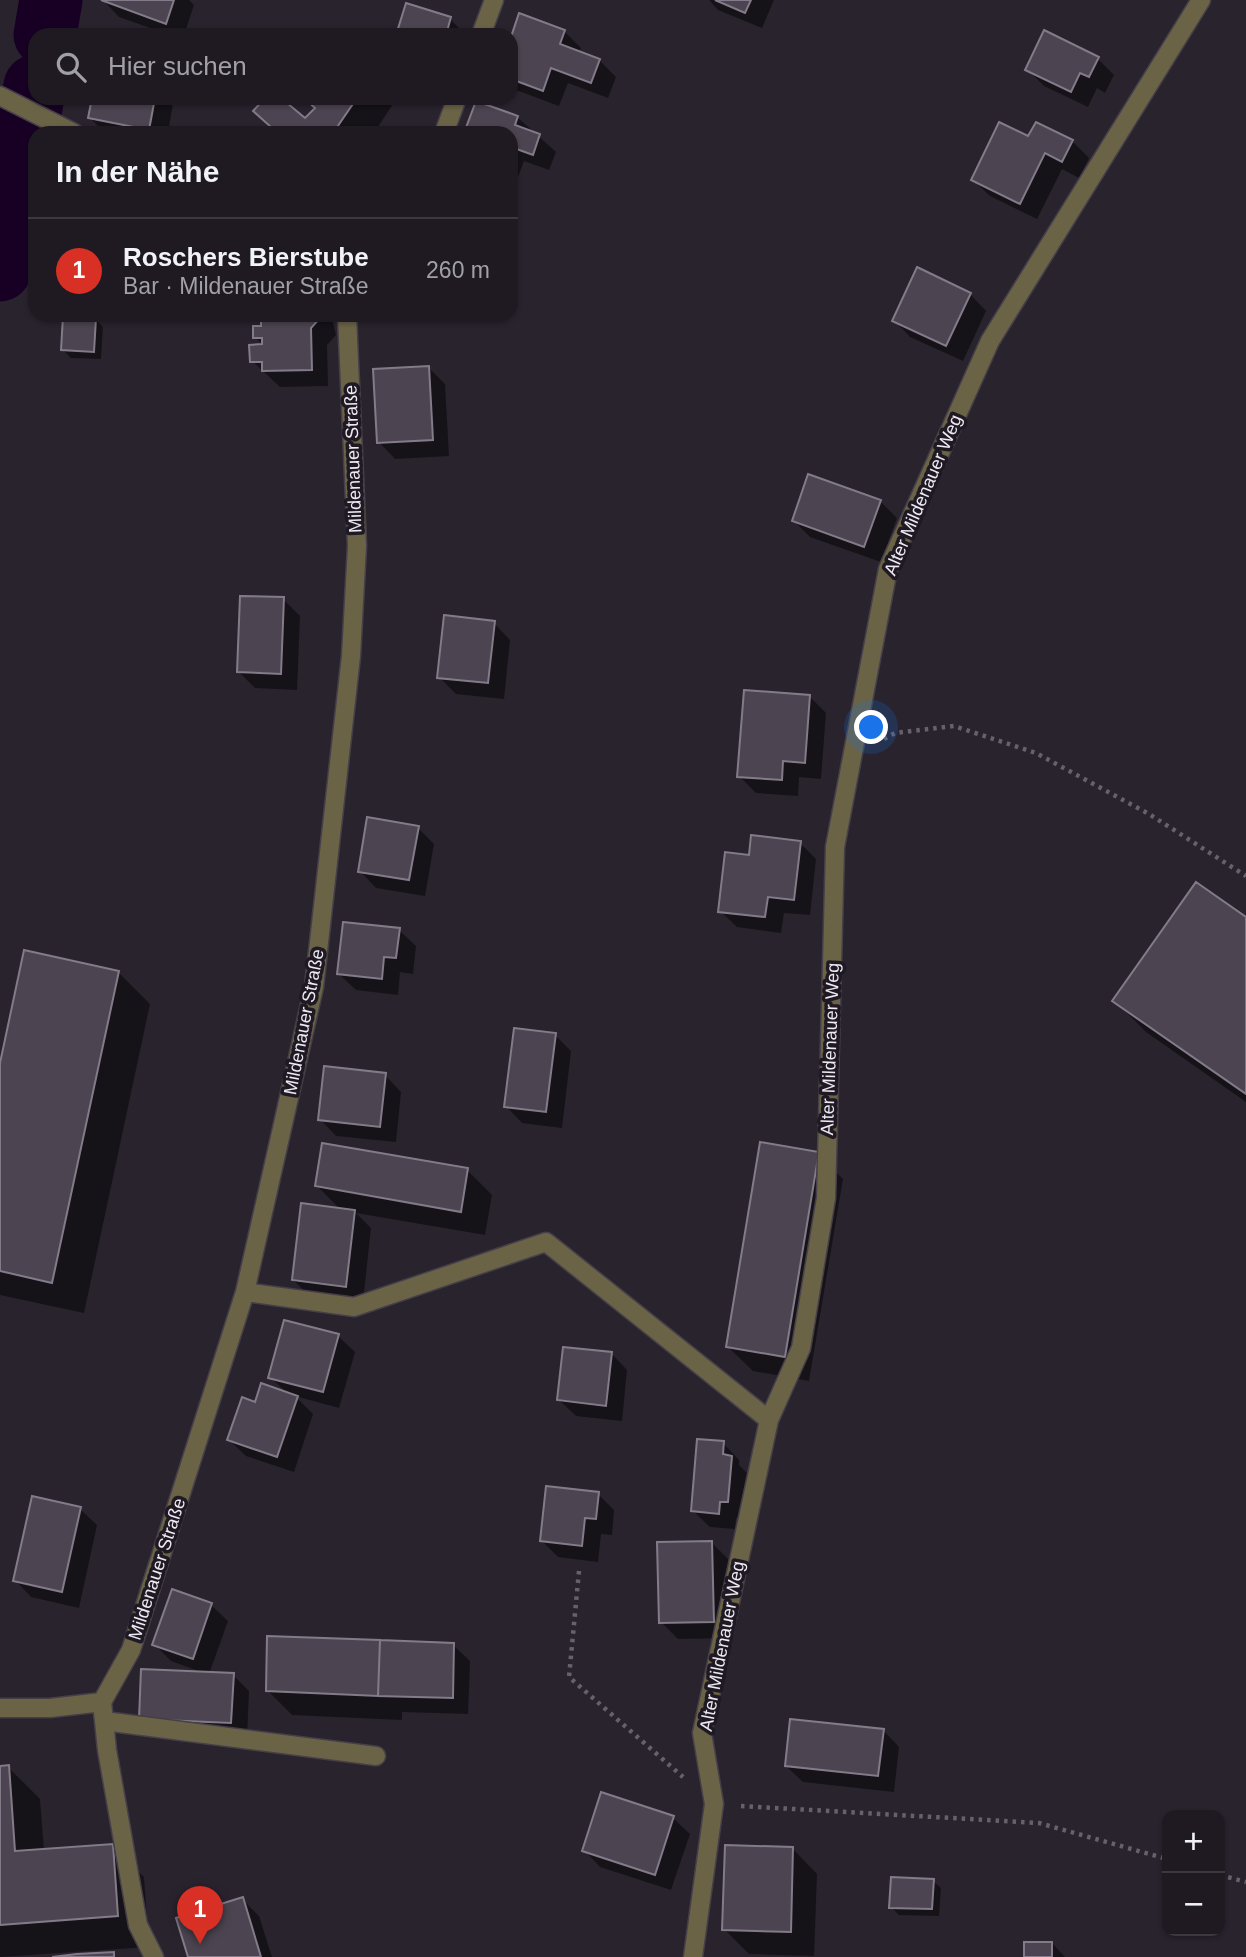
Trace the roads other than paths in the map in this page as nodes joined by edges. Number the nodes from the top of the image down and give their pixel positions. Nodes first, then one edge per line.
1 (494, 0) edge
2 (1201, 0) edge
3 (484, 28) edge
4 (4, 99) edge
5 (454, 105) edge
6 (57, 126) edge
7 (447, 126) edge
8 (347, 322) edge
9 (245, 1292) junction
10 (769, 1420) junction
11 (102, 1702) junction
12 (0, 1709) edge
13 (104, 1721) junction
14 (376, 1756) dead end
15 (155, 1957) edge
16 (693, 1957) edge

1 - 3 street
2 - 10 street, Alter Mildenauer Weg
4 - 6 street
5 - 7 street
8 - 9 street, Mildenauer Straße
9 - 10 street
9 - 11 street, Mildenauer Straße
10 - 16 street, Alter Mildenauer Weg
11 - 12 street
11 - 13 street
13 - 14 street
13 - 15 street

